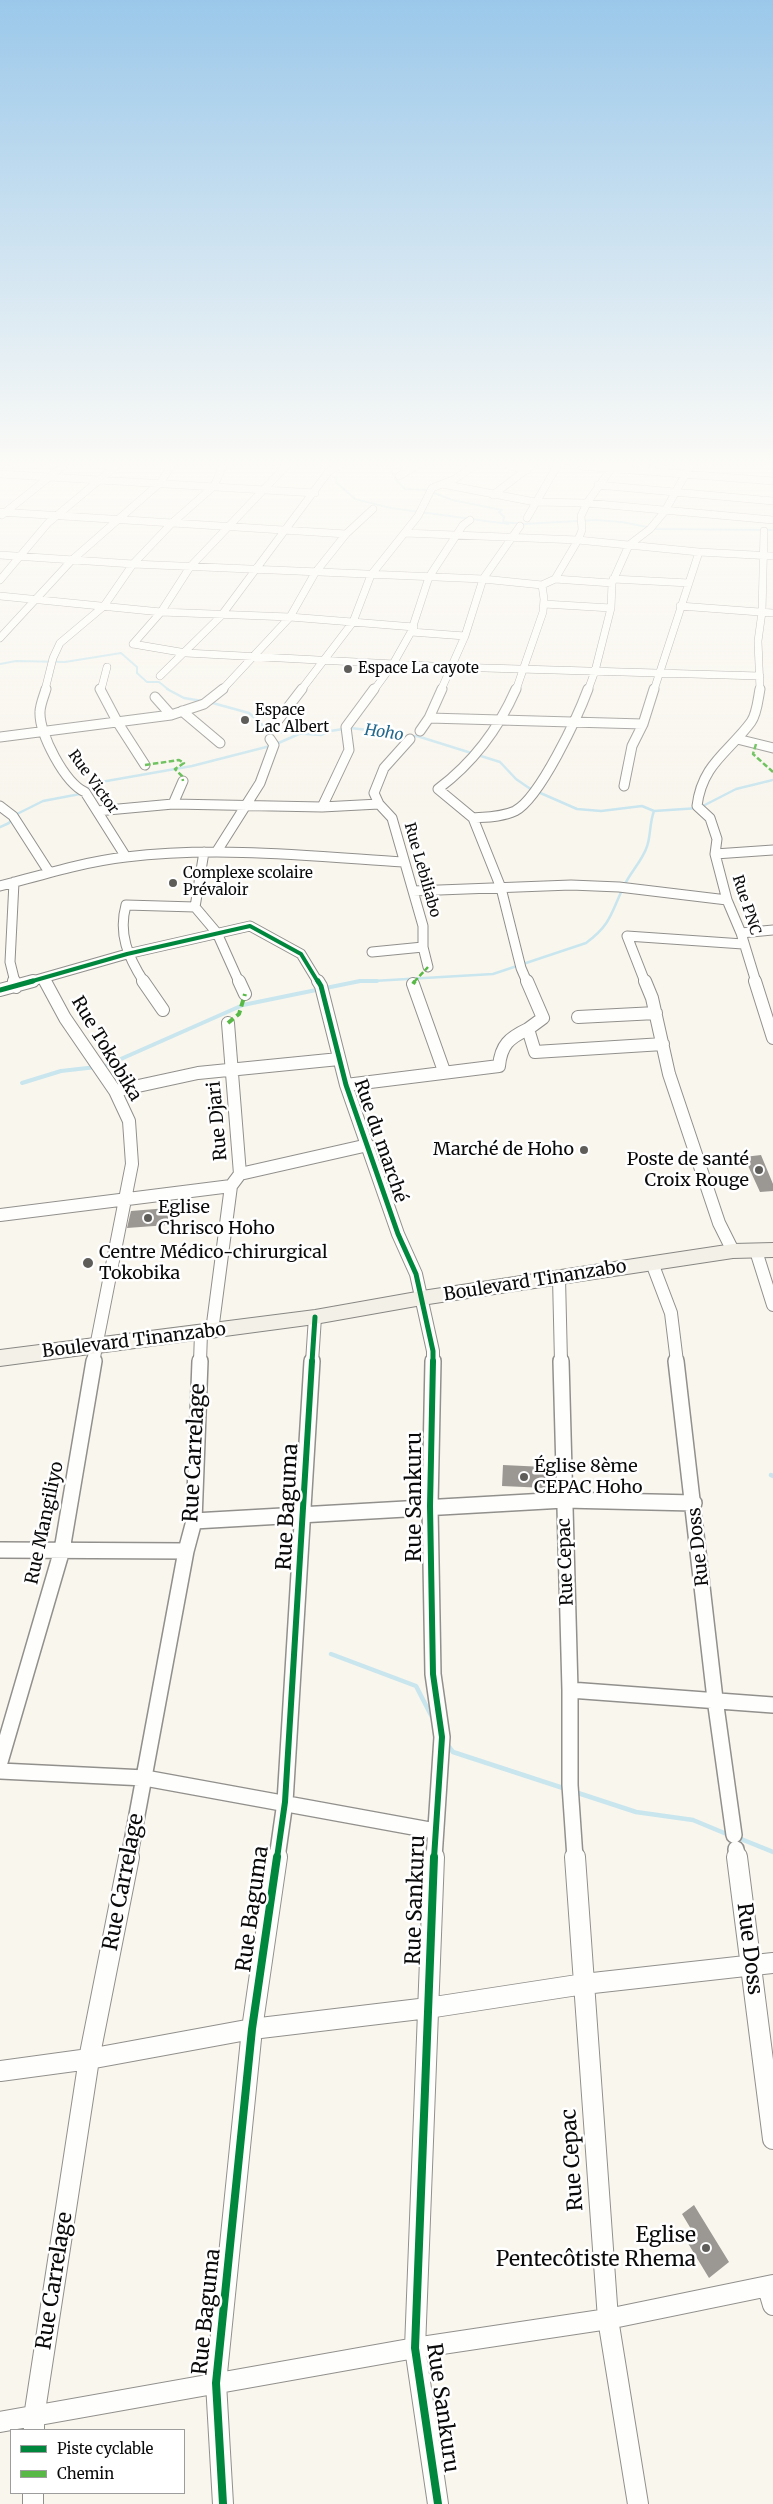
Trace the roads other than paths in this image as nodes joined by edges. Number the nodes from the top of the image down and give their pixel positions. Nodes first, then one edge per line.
1 (52, 583) edge
2 (121, 583) edge
3 (179, 583) edge
4 (245, 583) edge
5 (309, 583) edge
6 (368, 583) edge
7 (426, 583) edge
8 (482, 583) edge
9 (517, 583) edge
10 (547, 583) edge
11 (613, 583) edge
12 (683, 583) edge
13 (689, 583) joint
14 (763, 583) edge
15 (542, 585) junction
16 (0, 596) edge
17 (37, 600) junction
18 (544, 604) junction
19 (104, 606) junction
20 (680, 606) junction
21 (611, 608) junction
22 (161, 612) junction
23 (762, 612) junction
24 (773, 613) edge
25 (221, 616) junction
26 (290, 617) junction
27 (353, 622) junction
28 (413, 629) junction
29 (465, 636) junction
30 (0, 638) edge
31 (186, 653) junction
32 (251, 657) junction
33 (325, 660) junction
34 (393, 664) junction
35 (107, 667) dead end
36 (451, 667) junction
37 (526, 669) junction
38 (595, 670) junction
39 (660, 672) junction
40 (160, 676) dead end
41 (760, 676) junction
42 (155, 697) dead end
43 (182, 711) junction
44 (171, 715) junction
45 (429, 718) junction
46 (500, 721) junction
47 (118, 723) junction
48 (575, 723) junction
49 (644, 724) junction
50 (272, 728) dead end
51 (43, 730) junction
52 (420, 730) dead end
53 (0, 737) edge
54 (270, 739) dead end
55 (410, 739) dead end
56 (737, 739) junction
57 (220, 743) dead end
58 (773, 748) edge
59 (145, 765) dead end
60 (183, 781) dead end
61 (624, 786) dead end
62 (174, 804) junction
63 (246, 804) junction
64 (379, 804) junction
65 (0, 807) edge
66 (322, 807) junction
67 (97, 812) junction
68 (473, 818) junction
69 (773, 850) edge
70 (217, 851) junction
71 (204, 852) junction
72 (715, 854) junction
73 (126, 857) junction
74 (403, 862) junction
75 (49, 872) junction
76 (14, 882) junction
77 (0, 886) edge
78 (501, 888) junction
79 (413, 892) junction
80 (727, 900) junction
81 (195, 907) junction
82 (773, 930) edge
83 (216, 933) junction
84 (741, 933) junction
85 (743, 944) junction
86 (423, 947) junction
87 (372, 952) dead end
88 (127, 954) junction
89 (428, 967) dead end
90 (44, 978) junction
91 (413, 984) dead end
92 (16, 987) junction
93 (0, 990) edge
94 (246, 994) dead end
95 (163, 1010) dead end
96 (656, 1014) junction
97 (578, 1017) dead end
98 (228, 1023) dead end
99 (528, 1030) junction
100 (773, 1038) edge
101 (663, 1044) junction
102 (339, 1059) junction
103 (230, 1068) junction
104 (444, 1071) junction
105 (346, 1085) junction
106 (115, 1091) junction
107 (368, 1145) junction
108 (240, 1174) junction
109 (231, 1186) junction
110 (125, 1199) junction
111 (0, 1215) edge
112 (764, 1250) edge
113 (733, 1251) junction
114 (652, 1263) junction
115 (559, 1278) junction
116 (422, 1298) junction
117 (773, 1305) edge
118 (315, 1317) junction
119 (206, 1332) junction
120 (96, 1346) junction
121 (0, 1358) edge
122 (564, 1500) junction
123 (694, 1502) junction
124 (430, 1506) junction
125 (304, 1514) junction
126 (194, 1521) junction
127 (0, 1550) edge
128 (62, 1550) junction
129 (186, 1552) junction
130 (570, 1690) junction
131 (715, 1699) junction
132 (773, 1705) edge
133 (0, 1762) edge
134 (0, 1771) edge
135 (145, 1778) junction
136 (285, 1802) junction
137 (435, 1832) junction
138 (773, 1963) edge
139 (750, 1964) junction
140 (584, 1984) junction
141 (428, 2008) junction
142 (252, 2029) junction
143 (89, 2059) junction
144 (0, 2071) edge
145 (773, 2139) edge
146 (771, 2293) edge
147 (608, 2319) junction
148 (415, 2348) junction
149 (216, 2383) junction
150 (0, 2422) edge
151 (34, 2424) edge
152 (223, 2504) edge
153 (438, 2504) edge
154 (638, 2504) edge

1 - 17 street
2 - 19 street, Rue Victor
3 - 22 street
4 - 25 street
5 - 26 street
6 - 27 street
7 - 28 street
8 - 29 street
9 - 15 street
10 - 15 street
11 - 21 street
12 - 13 street
13 - 20 street
14 - 23 street
15 - 18 street
16 - 17 street
17 - 19 street
17 - 30 street
18 - 21 street
18 - 37 street
19 - 22 street
19 - 51 street, Rue Victor
20 - 23 street
20 - 39 street
21 - 38 street
22 - 25 street
22 - 31 street
23 - 24 street
23 - 41 street
25 - 26 street
25 - 31 street
26 - 27 street
26 - 32 street
27 - 28 street
27 - 33 street
28 - 29 street
28 - 34 street
29 - 36 street
31 - 32 street
31 - 40 street
32 - 33 street
32 - 43 street
33 - 34 street
33 - 50 street
34 - 36 street
34 - 66 street
35 - 47 street
36 - 37 street
36 - 45 street
37 - 38 street
37 - 46 street
38 - 39 street
38 - 48 street
39 - 41 street
39 - 49 street
41 - 56 street
42 - 44 street
43 - 44 street
43 - 57 street
44 - 47 street
45 - 46 street
45 - 52 street
46 - 48 street
46 - 68 street
47 - 51 street
47 - 59 street
48 - 49 street
48 - 68 street
49 - 61 street
51 - 53 street
51 - 67 street, Rue Victor
54 - 63 street
55 - 64 street
56 - 58 street
56 - 72 street, Rue PNC
60 - 62 street
62 - 63 street
62 - 67 street
63 - 66 street
63 - 70 street
64 - 66 street
64 - 74 street, Rue Lebiliabo
65 - 75 street
67 - 73 street, Rue Victor
68 - 78 street
69 - 72 street
70 - 71 street
70 - 74 street
71 - 73 street
71 - 81 street
72 - 80 street, Rue PNC
73 - 75 street
74 - 79 street, Rue Lebiliabo
75 - 76 street
76 - 77 street
76 - 92 street
78 - 79 street
78 - 80 street
78 - 99 street
79 - 86 street, Rue Lebiliabo
80 - 84 street, Rue PNC
81 - 83 street
81 - 88 street
82 - 84 street
83 - 88 street
83 - 94 street
83 - 102 street, Rue du marché
84 - 85 street, Rue PNC
85 - 96 street
85 - 100 street, Rue PNC
86 - 87 street
86 - 89 street, Rue Lebiliabo
88 - 90 street
88 - 95 street
90 - 92 street
90 - 106 street, Rue Tokobika
91 - 104 street
92 - 93 street
96 - 97 street
96 - 101 street
98 - 103 street, Rue Djari
99 - 101 street
99 - 104 street
101 - 113 street
102 - 103 street
102 - 105 street, Rue du marché
103 - 106 street
103 - 108 street, Rue Djari
104 - 105 street
105 - 107 street, Rue du marché
106 - 110 street, Rue Tokobika
107 - 108 street
107 - 116 street, Rue du marché
108 - 109 street, Rue Djari
109 - 110 street
109 - 119 street, Rue Djari
110 - 111 street
110 - 120 street, Rue Tokobika
112 - 113 street, Boulevard Tinanzabo
112 - 117 street
113 - 114 street, Boulevard Tinanzabo
114 - 115 street, Boulevard Tinanzabo
114 - 123 street, Rue Doss
115 - 116 street, Boulevard Tinanzabo
115 - 122 street, Rue Cepac
116 - 118 street, Boulevard Tinanzabo
116 - 124 street, Rue Sankuru
118 - 119 street, Boulevard Tinanzabo
118 - 125 street, Rue Baguma
119 - 120 street, Boulevard Tinanzabo
119 - 126 street, Rue Carrelage
120 - 121 street, Boulevard Tinanzabo
120 - 128 street, Rue Mangiliyo
122 - 123 street
122 - 124 street
122 - 130 street, Rue Cepac
123 - 131 street, Rue Doss
124 - 125 street
124 - 137 street, Rue Sankuru
125 - 126 street
125 - 136 street, Rue Baguma
126 - 129 street, Rue Carrelage
127 - 128 street
128 - 129 street
128 - 133 street, Rue Mangiliyo
129 - 135 street, Rue Carrelage
130 - 131 street
130 - 140 street, Rue Cepac
131 - 132 street
131 - 139 street, Rue Doss
134 - 135 street
135 - 136 street
135 - 143 street, Rue Carrelage
136 - 137 street
136 - 142 street, Rue Baguma
137 - 141 street, Rue Sankuru
138 - 139 street
139 - 140 street
139 - 145 street, Rue Doss
140 - 141 street
140 - 147 street, Rue Cepac
141 - 142 street
141 - 148 street, Rue Sankuru
142 - 143 street
142 - 149 street, Rue Baguma
143 - 144 street
143 - 151 street, Rue Carrelage
146 - 147 street
147 - 148 street
147 - 154 street, Rue Cepac
148 - 149 street
148 - 153 street, Rue Sankuru
149 - 151 street
149 - 152 street, Rue Baguma
150 - 151 street

